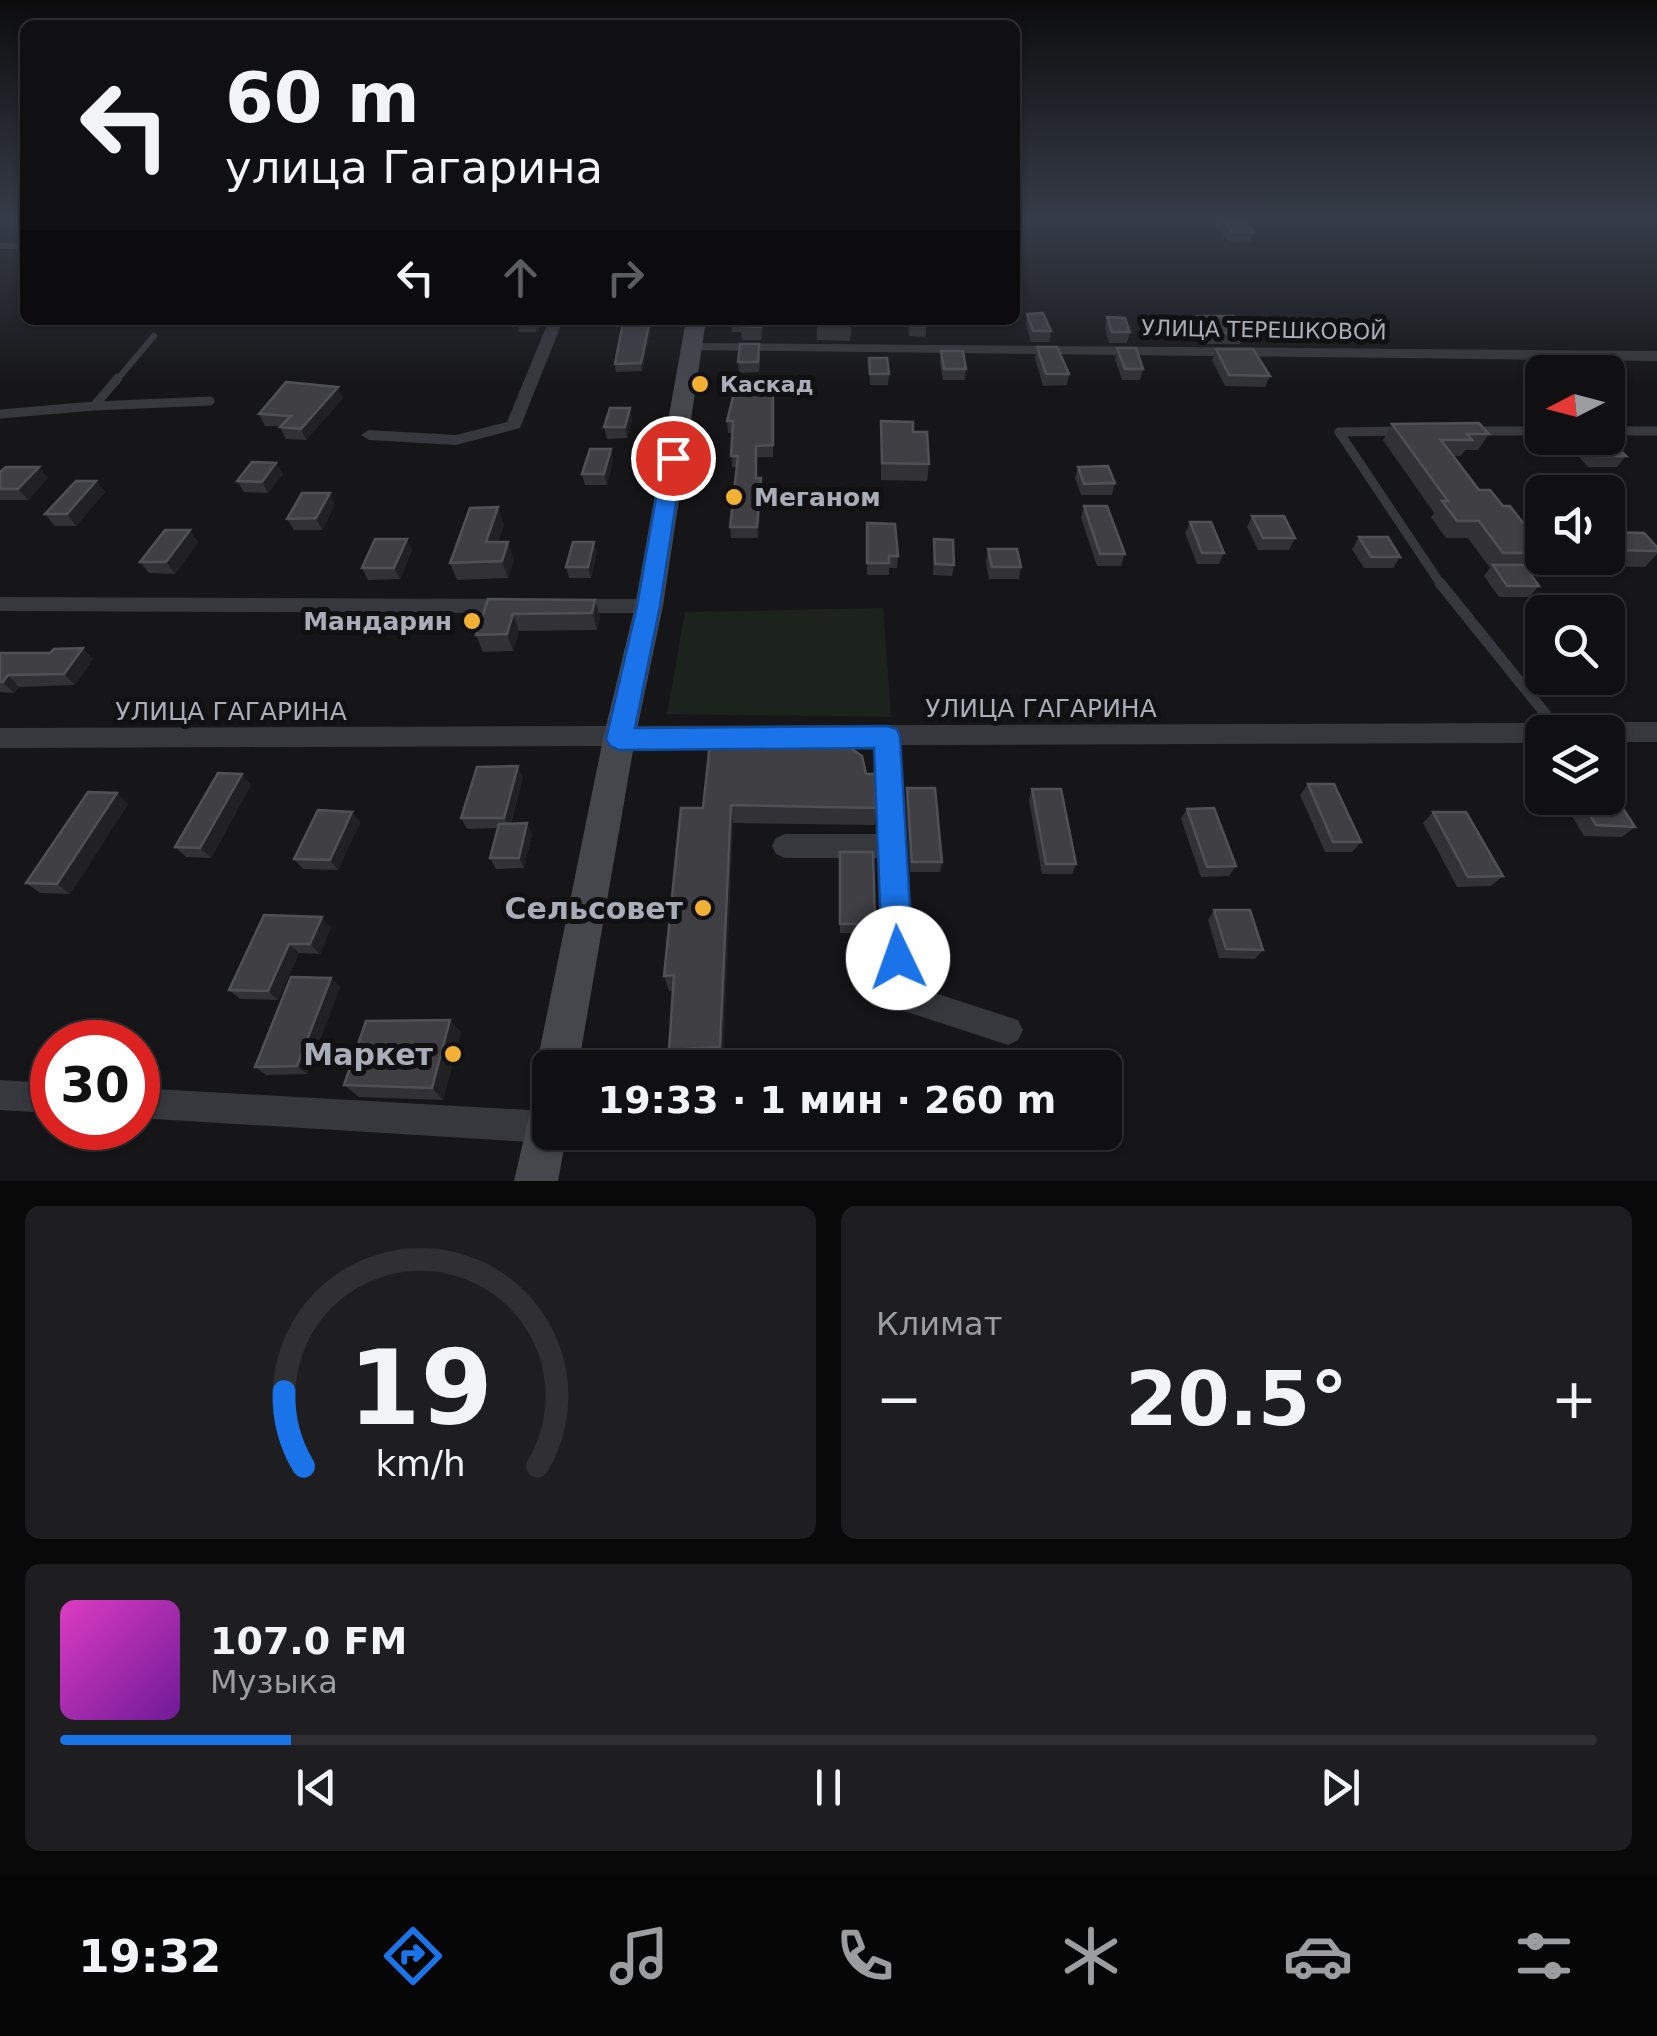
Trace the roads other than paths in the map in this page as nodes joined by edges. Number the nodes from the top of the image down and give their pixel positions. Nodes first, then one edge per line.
1 (554, 325) edge
2 (693, 333) edge
3 (154, 336) dead end
4 (1657, 356) edge
5 (210, 400) dead end
6 (94, 406) junction
7 (0, 414) edge
8 (1417, 431) edge
9 (1453, 431) edge
10 (1525, 431) edge
11 (1625, 431) edge
12 (1657, 432) edge
13 (369, 435) dead end
14 (0, 604) edge
15 (649, 606) junction
16 (1546, 715) edge
17 (1625, 732) edge
18 (1657, 732) edge
19 (1525, 733) edge
20 (887, 737) junction
21 (0, 738) edge
22 (619, 739) junction
23 (785, 846) dead end
24 (892, 846) junction
25 (1008, 1030) dead end
26 (560, 1050) edge
27 (0, 1095) edge
28 (30, 1097) edge
29 (160, 1104) edge
30 (532, 1116) edge
31 (542, 1150) edge
32 (536, 1181) edge

1 - 13 street
2 - 4 street, УЛИЦА ТЕРЕШКОВОЙ
2 - 15 main road
3 - 6 lane
5 - 6 lane
6 - 7 lane
8 - 16 lane
9 - 10 lane
11 - 12 lane
14 - 15 street
15 - 22 main road
17 - 18 street
19 - 20 street, УЛИЦА ГАГАРИНА
20 - 22 street, УЛИЦА ГАГАРИНА
20 - 24 street
21 - 22 street, УЛИЦА ГАГАРИНА
22 - 26 main road
23 - 24 street
24 - 25 street
27 - 28 street
29 - 30 street
31 - 32 main road

